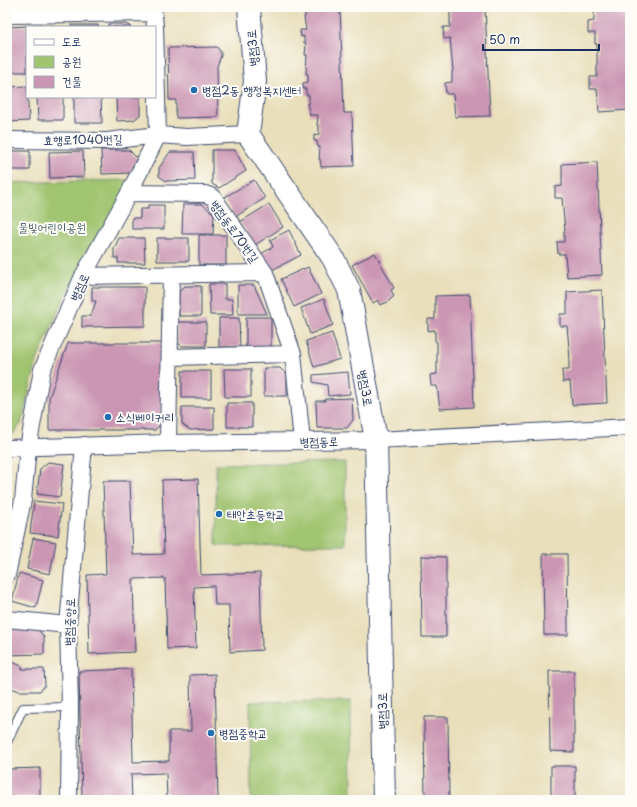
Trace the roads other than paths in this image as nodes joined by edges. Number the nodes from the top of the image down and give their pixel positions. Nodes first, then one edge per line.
1 (249, 7) edge
2 (153, 10) edge
3 (7, 15) edge
4 (155, 26) edge
5 (156, 62) edge
6 (248, 134) junction
7 (158, 135) junction
8 (7, 140) edge
9 (129, 193) junction
10 (265, 273) junction
11 (171, 275) junction
12 (84, 276) junction
13 (293, 354) junction
14 (170, 357) junction
15 (630, 427) edge
16 (376, 440) junction
17 (302, 441) junction
18 (168, 442) junction
19 (84, 445) junction
20 (7, 448) edge
21 (28, 448) junction
22 (7, 575) edge
23 (7, 619) edge
24 (68, 625) junction
25 (70, 707) junction
26 (7, 742) edge
27 (69, 800) edge
28 (384, 800) edge

1 - 6 street, 병점3로
2 - 3 street
2 - 4 street, 병점로
5 - 7 street, 병점로
6 - 7 street, 효행로1040번길
6 - 16 street, 병점3로
7 - 8 street, 효행로1040번길
7 - 9 street, 병점로
9 - 10 street, 병점동로70번길
9 - 12 street, 병점로
10 - 11 street, 병점동로70번길
10 - 13 street, 병점동로70번길
11 - 12 street, 병점동로70번길
11 - 14 street
12 - 21 street, 병점로
13 - 14 street
13 - 17 street, 병점동로70번길
14 - 18 street
15 - 16 street, 병점동로
16 - 17 street, 병점동로
16 - 28 street, 병점3로
17 - 18 street, 병점동로
18 - 19 street, 병점동로
19 - 21 street, 병점동로
19 - 24 street, 병점중앙로
20 - 21 street, 병점동로
21 - 22 street, 병점로
23 - 24 street
24 - 25 street, 병점중앙로
25 - 26 lane
25 - 27 street, 병점중앙로

